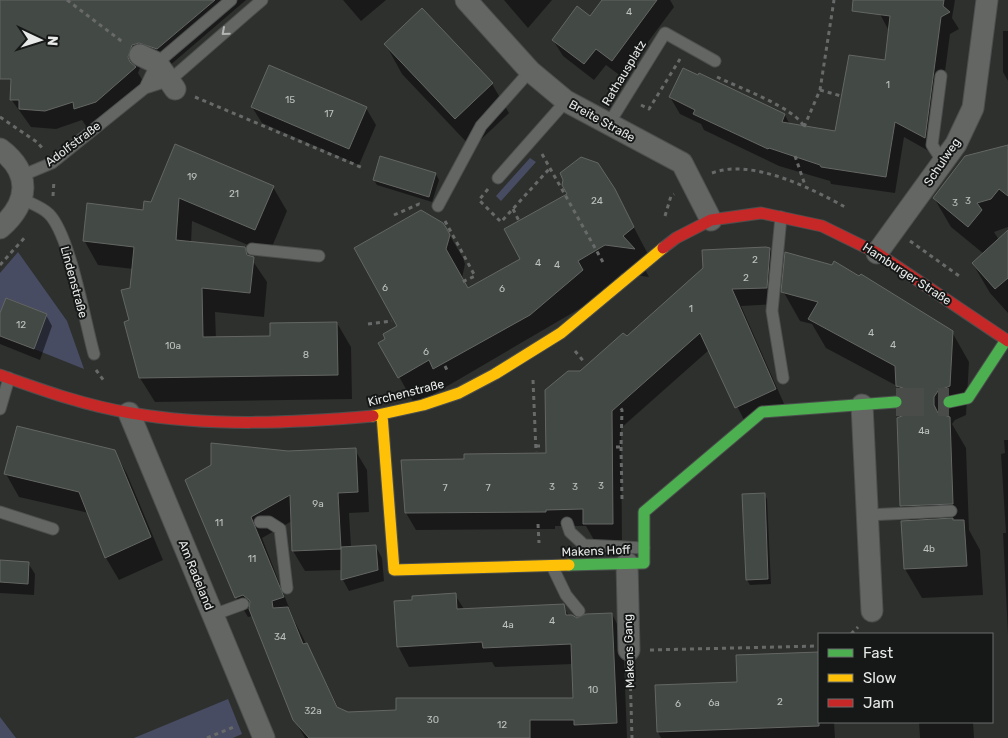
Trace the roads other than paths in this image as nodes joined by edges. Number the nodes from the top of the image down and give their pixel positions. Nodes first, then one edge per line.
1 (232, 0) edge
2 (262, 0) edge
3 (466, 0) edge
4 (987, 0) edge
5 (149, 59) junction
6 (715, 60) dead end
7 (530, 71) junction
8 (941, 76) dead end
9 (172, 84) junction
10 (145, 88) junction
11 (566, 101) junction
12 (608, 125) junction
13 (0, 149) edge
14 (943, 162) junction
15 (21, 176) junction
16 (498, 178) road end
17 (22, 199) junction
18 (438, 206) road end
19 (781, 217) junction
20 (710, 220) junction
21 (0, 228) edge
22 (252, 249) dead end
23 (877, 253) junction
24 (320, 256) dead end
25 (1007, 340) edge
26 (94, 354) dead end
27 (5, 376) edge
28 (783, 378) dead end
29 (896, 402) tunnel mouth
30 (949, 402) tunnel mouth
31 (862, 405) junction
32 (0, 409) edge
33 (129, 413) junction
34 (382, 415) junction
35 (951, 511) dead end
36 (0, 512) edge
37 (867, 515) junction
38 (260, 522) dead end
39 (568, 523) dead end
40 (52, 529) dead end
41 (644, 548) junction
42 (627, 563) junction
43 (552, 566) junction
44 (287, 588) dead end
45 (243, 604) dead end
46 (579, 611) dead end
47 (872, 612) dead end
48 (213, 616) junction
49 (630, 650) road end
50 (264, 738) edge

1 - 5 lane, Adolfstraße
2 -> 9 lane, Adolfstraße
3 - 7 street, Breite Straße
4 - 14 street, Schulweg
5 - 9 street
5 - 10 lane, Adolfstraße
6 - 12 lane, Rathausplatz
7 - 11 street, Breite Straße
7 - 18 lane
8 - 14 lane
9 - 10 lane, Adolfstraße
10 - 15 lane, Adolfstraße
11 - 12 street, Breite Straße
11 - 16 lane
12 - 20 street, Breite Straße
13 - 15 street
14 - 23 street, Schulweg
15 - 17 street
17 - 21 street
17 - 26 lane, Lindenstraße
19 - 20 main road, Hamburger Straße
19 - 23 main road, Hamburger Straße
19 - 28 lane
20 - 34 main road, Kirchenstraße
22 - 24 lane
23 - 25 main road, Hamburger Straße
25 - 30 main road
27 - 32 lane
27 - 33 main road, Kirchenstraße
29 - 31 main road
31 - 37 street
31 - 41 main road, Makens Hoff
33 - 34 main road, Kirchenstraße
33 - 48 street, Am Radeland
34 - 43 main road, Makens Hoff
35 - 37 lane
36 - 40 lane
37 - 47 street
38 - 44 lane
39 - 41 lane
41 - 42 main road, Makens Hoff
42 - 43 main road, Makens Hoff
42 - 49 street, Makens Gang
43 - 46 lane
45 - 48 lane
48 - 50 street, Am Radeland

